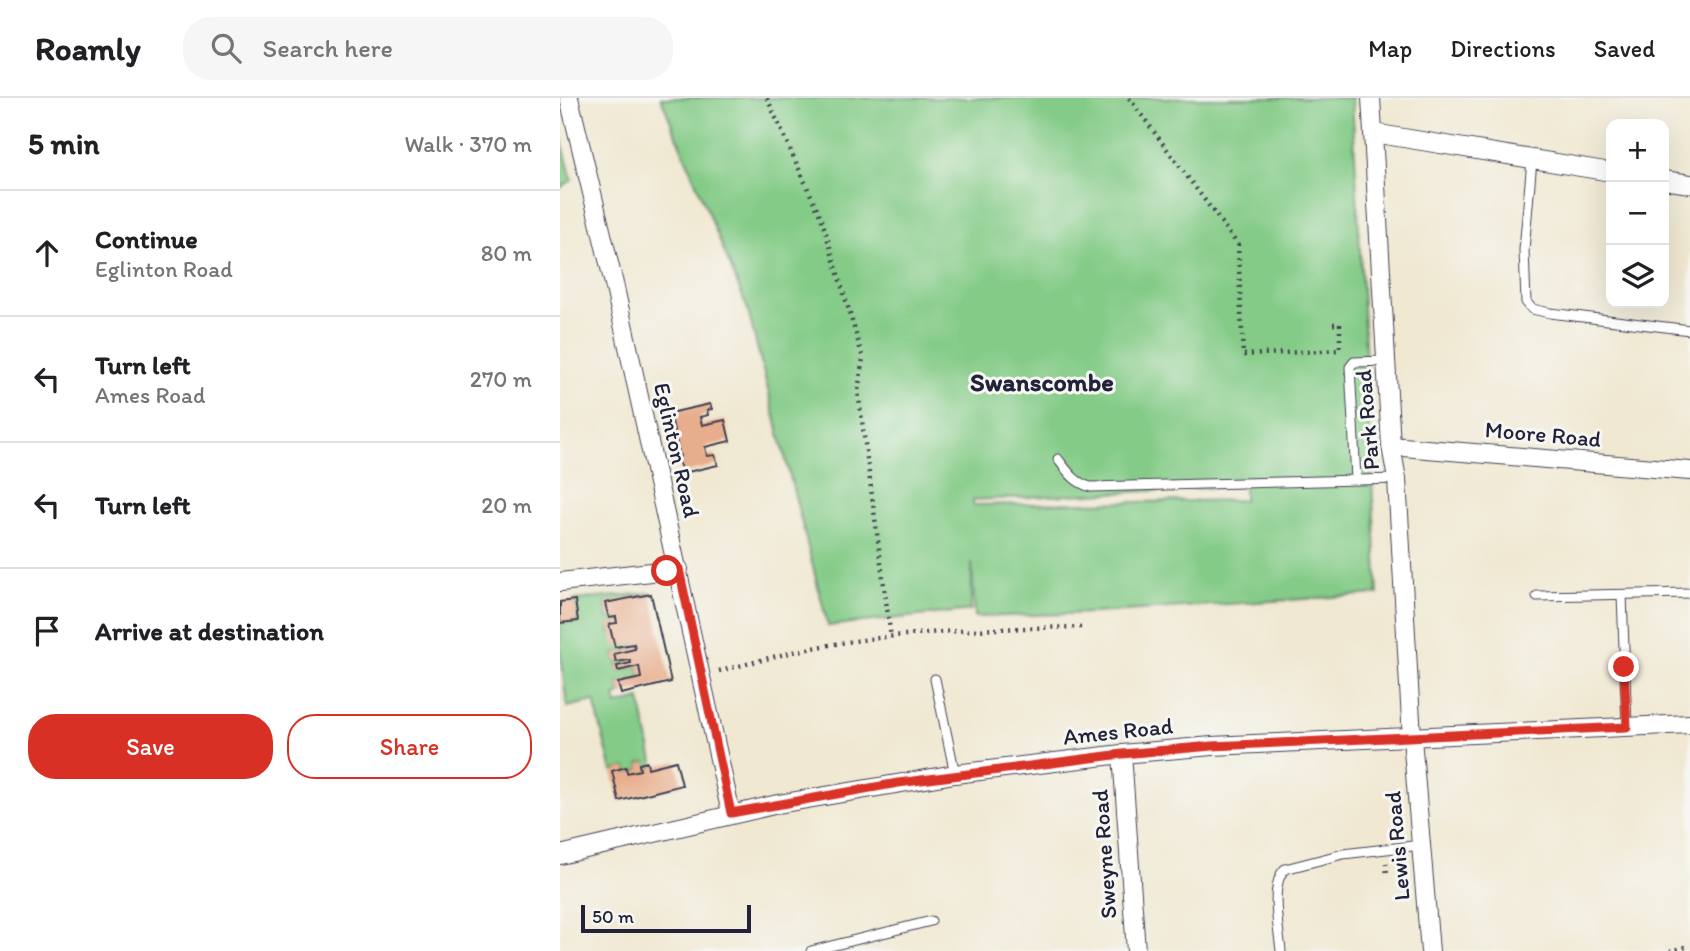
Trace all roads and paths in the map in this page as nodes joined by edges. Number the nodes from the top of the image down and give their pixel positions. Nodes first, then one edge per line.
1 (569, 98) edge
2 (767, 98) edge
3 (1129, 98) edge
4 (1371, 98) edge
5 (1373, 133) junction
6 (1532, 160) junction
7 (1606, 171) edge
8 (1669, 181) edge
9 (1690, 184) edge
10 (1333, 324) dead end
11 (1690, 330) edge
12 (1340, 350) junction
13 (1386, 361) junction
14 (1354, 362) junction
15 (1391, 446) junction
16 (1058, 459) dead end
17 (1690, 471) edge
18 (1356, 479) junction
19 (1397, 479) junction
20 (679, 569) junction
21 (560, 582) edge
22 (1690, 593) edge
23 (1622, 595) junction
24 (1536, 596) dead end
25 (1085, 627) dead end
26 (891, 638) junction
27 (715, 671) dead end
28 (935, 679) dead end
29 (1690, 724) edge
30 (1627, 727) junction
31 (1412, 738) junction
32 (1122, 754) junction
33 (955, 774) junction
34 (731, 813) junction
35 (1421, 845) junction
36 (560, 855) edge
37 (931, 921) dead end
38 (1690, 946) edge
39 (811, 951) edge
40 (1136, 951) edge
41 (1281, 951) edge
42 (1430, 951) edge
43 (1670, 951) edge

1 - 20 street, Eglinton Road
2 - 26 path
3 - 12 path
4 - 5 street, Park Road
5 - 6 street
5 - 13 street, Park Road
6 - 7 street
6 - 11 lane
8 - 9 street
10 - 12 path
12 - 14 path
13 - 14 lane
13 - 15 street, Park Road
14 - 18 lane
15 - 17 street, Moore Road
15 - 19 street, Park Road
16 - 18 lane
18 - 19 lane
19 - 31 street, Park Road
20 - 21 street
20 - 34 street, Eglinton Road
22 - 23 lane
23 - 24 lane
23 - 30 lane
25 - 26 path
26 - 27 path
28 - 33 lane
29 - 30 street, Ames Road
30 - 31 street, Ames Road
31 - 32 street, Ames Road
31 - 35 street, Lewis Road
32 - 33 street, Ames Road
32 - 40 street, Sweyne Road
33 - 34 street, Ames Road
34 - 36 street, Ames Road
35 - 41 lane
35 - 42 street, Lewis Road
37 - 39 lane
38 - 43 path

